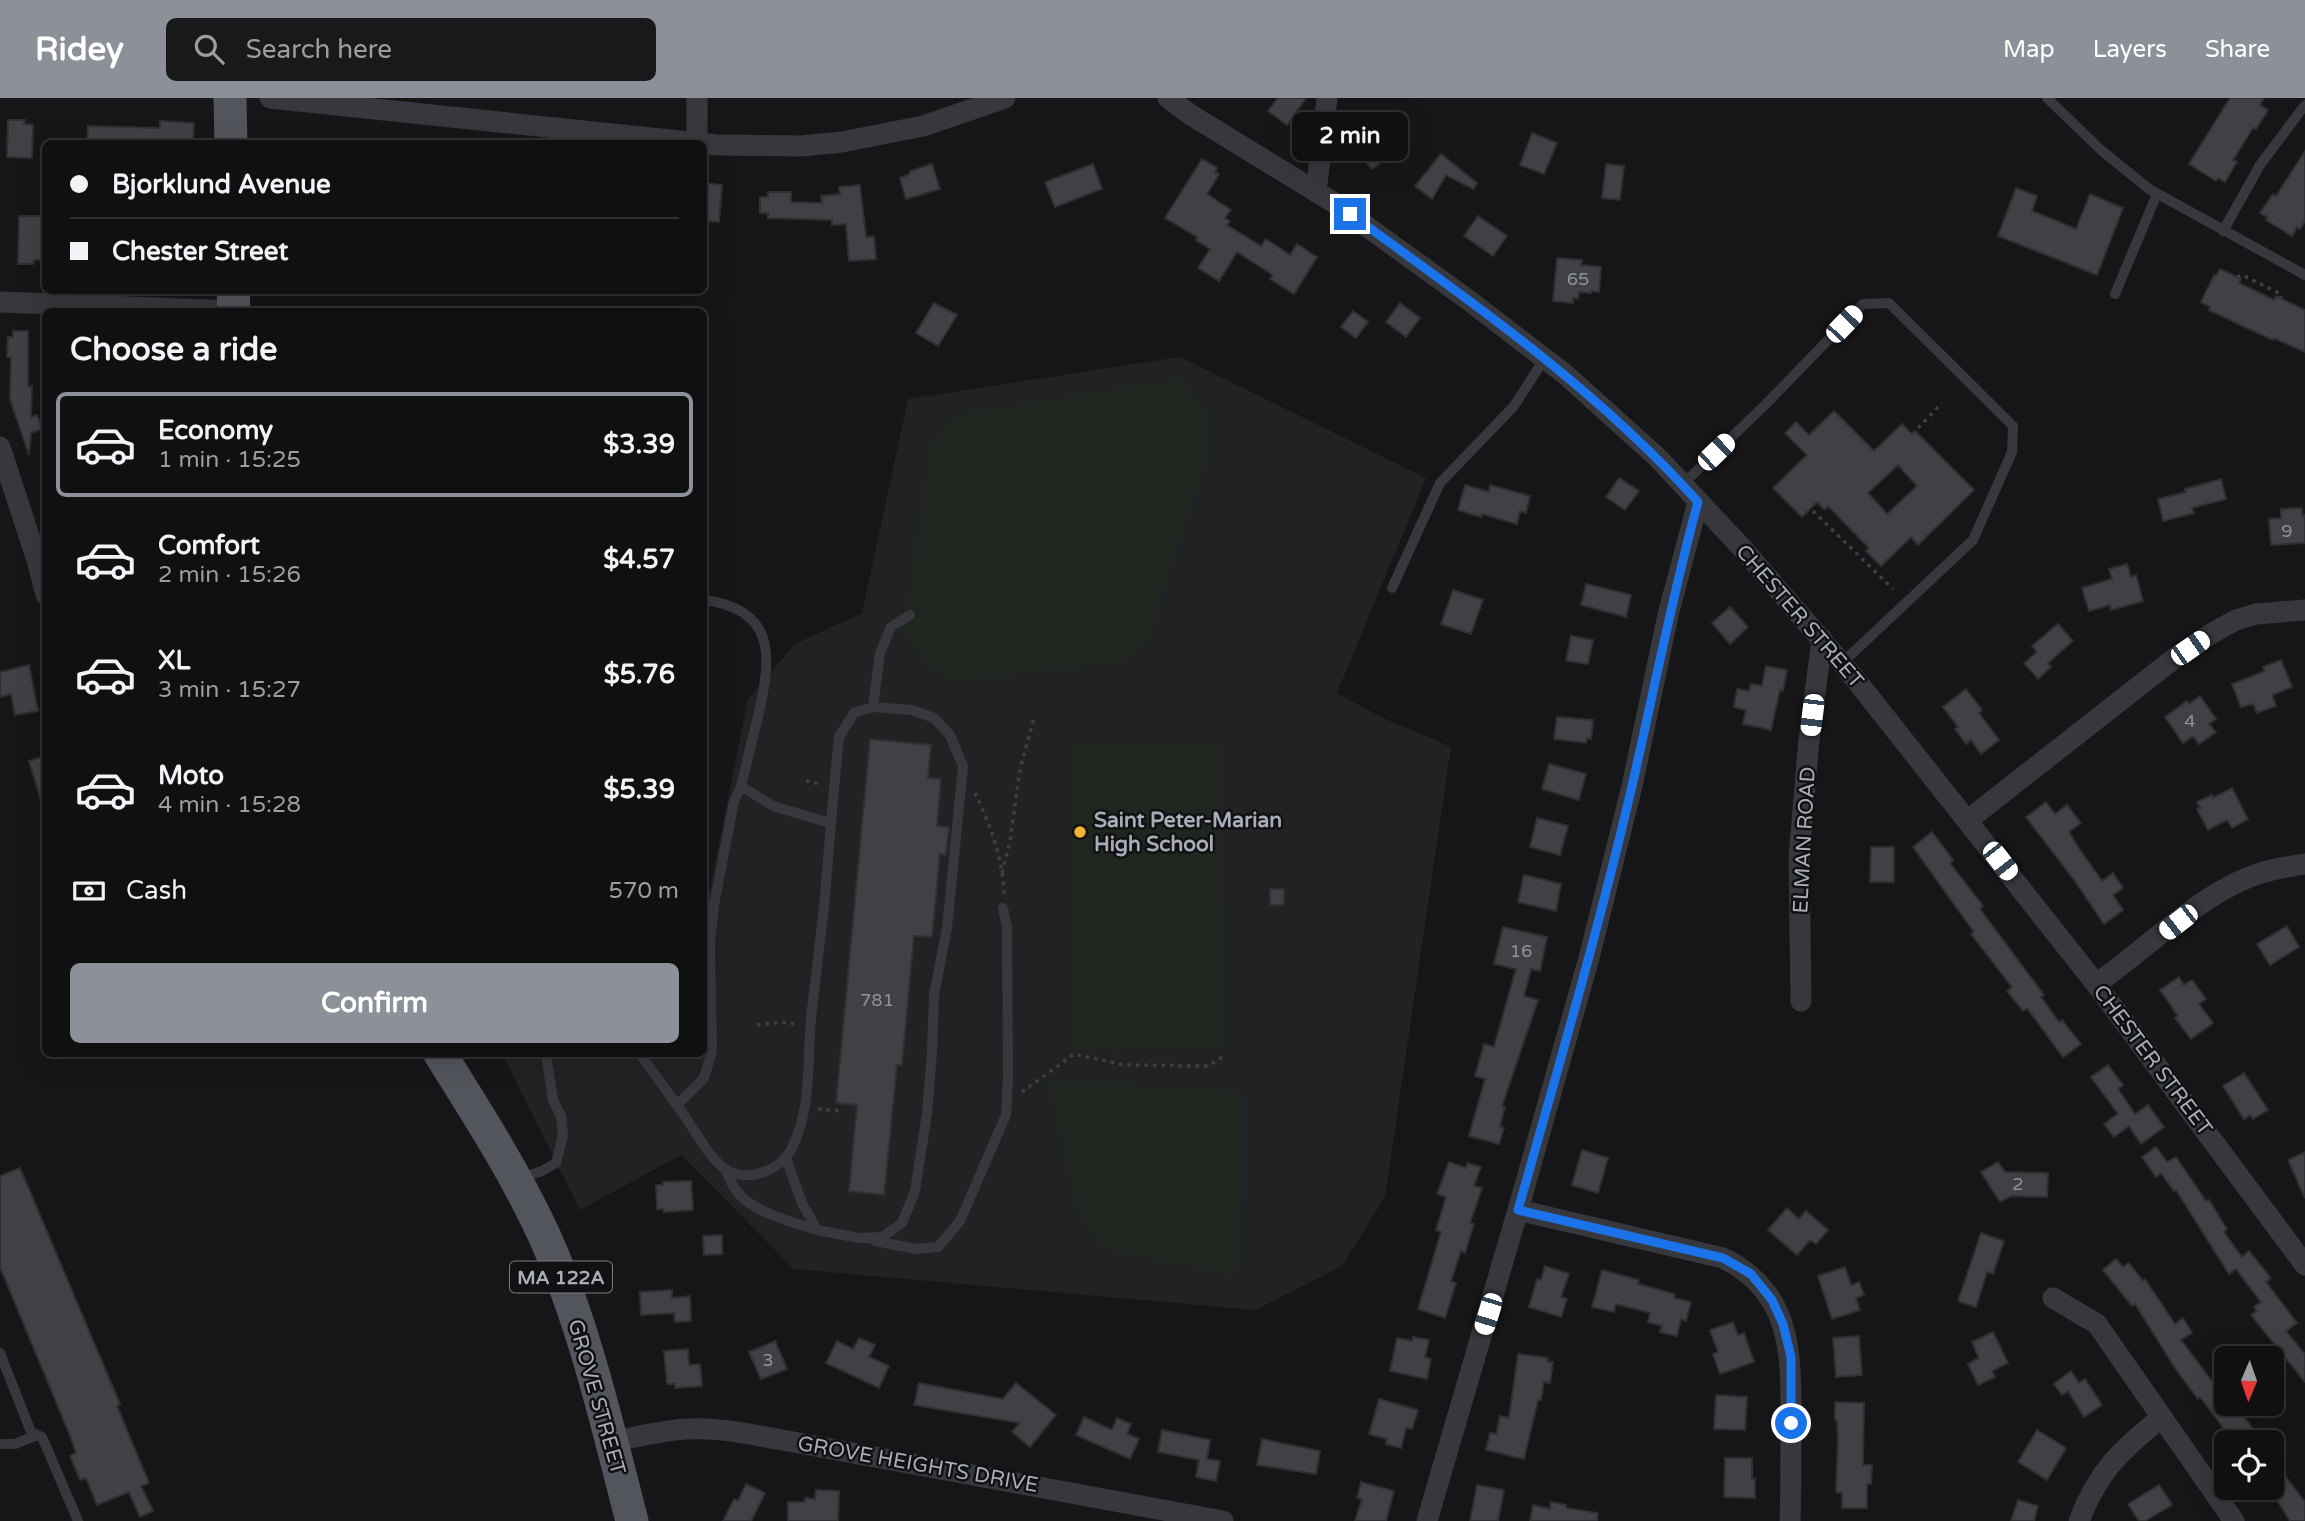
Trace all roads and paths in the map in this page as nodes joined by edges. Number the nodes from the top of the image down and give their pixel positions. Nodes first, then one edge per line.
1 (230, 98) edge
2 (270, 98) edge
3 (697, 98) edge
4 (1006, 98) edge
5 (1168, 98) edge
6 (1327, 98) edge
7 (2047, 98) edge
8 (2305, 105) edge
9 (231, 140) edge
10 (669, 140) edge
11 (697, 140) edge
12 (707, 143) edge
13 (1315, 192) junction
14 (2157, 194) junction
15 (2223, 231) junction
16 (2305, 275) edge
17 (2237, 277) dead end
18 (2115, 294) dead end
19 (2281, 298) dead end
20 (0, 302) edge
21 (235, 306) edge
22 (1545, 358) junction
23 (1942, 403) dead end
24 (1918, 428) dead end
25 (0, 447) edge
26 (1682, 485) junction
27 (1698, 502) junction
28 (1812, 511) dead end
29 (42, 579) edge
30 (1392, 588) dead end
31 (1893, 589) dead end
32 (707, 600) edge
33 (2305, 610) edge
34 (910, 615) dead end
35 (1822, 639) junction
36 (1842, 663) junction
37 (873, 707) junction
38 (1034, 718) dead end
39 (962, 766) junction
40 (806, 782) dead end
41 (821, 784) dead end
42 (741, 786) junction
43 (1968, 820) junction
44 (830, 823) junction
45 (2305, 863) edge
46 (1002, 873) junction
47 (1003, 908) joint
48 (2096, 984) junction
49 (1801, 1000) dead end
50 (757, 1025) dead end
51 (799, 1025) dead end
52 (1224, 1056) dead end
53 (442, 1057) edge
54 (546, 1057) edge
55 (642, 1057) edge
56 (1006, 1104) junction
57 (677, 1105) junction
58 (786, 1158) junction
59 (725, 1170) junction
60 (516, 1180) junction
61 (1518, 1210) junction
62 (817, 1230) junction
63 (859, 1238) junction
64 (2305, 1265) edge
65 (2053, 1298) dead end
66 (0, 1353) edge
67 (2162, 1417) junction
68 (37, 1435) junction
69 (611, 1442) junction
70 (0, 1444) edge
71 (78, 1521) edge
72 (632, 1521) edge
73 (1223, 1521) edge
74 (1427, 1521) edge
75 (1790, 1521) edge
76 (2079, 1521) edge
77 (2234, 1521) edge

1 - 9 main road
2 - 10 street
3 - 11 street
4 - 12 street
5 - 13 street, CHESTER STREET
6 - 13 street
7 - 14 lane
8 - 15 lane
13 - 22 street, CHESTER STREET
14 - 15 lane
14 - 18 lane
15 - 16 lane
17 - 19 path
20 - 21 street
22 - 26 street, CHESTER STREET
22 - 30 lane
23 - 24 path
25 - 29 street
26 - 27 street, CHESTER STREET
26 - 36 lane
27 - 35 street, CHESTER STREET
27 - 61 street
28 - 31 path
32 - 42 lane
33 - 43 street
34 - 37 lane
35 - 36 street, CHESTER STREET
35 - 49 street, ELMAN ROAD
36 - 43 street, CHESTER STREET
37 - 39 lane
37 - 44 lane
38 - 46 path
39 - 46 path
39 - 63 lane
40 - 41 path
42 - 44 lane
42 - 57 lane
43 - 48 street, CHESTER STREET
44 - 58 lane
45 - 48 street
46 - 47 path
47 - 56 lane
48 - 64 street, CHESTER STREET
50 - 51 path
52 - 56 path
53 - 60 main road, GROVE STREET / MA 122A
54 - 60 lane
55 - 57 lane
56 - 63 lane
57 - 59 lane
58 - 59 lane
58 - 62 lane
59 - 62 lane
60 - 69 main road, GROVE STREET / MA 122A
61 - 74 street
61 - 75 street
62 - 63 lane
65 - 67 street
66 - 68 lane
67 - 76 street
67 - 77 street
68 - 70 lane
68 - 71 lane
69 - 72 main road, GROVE STREET / MA 122A
69 - 73 street, GROVE HEIGHTS DRIVE

